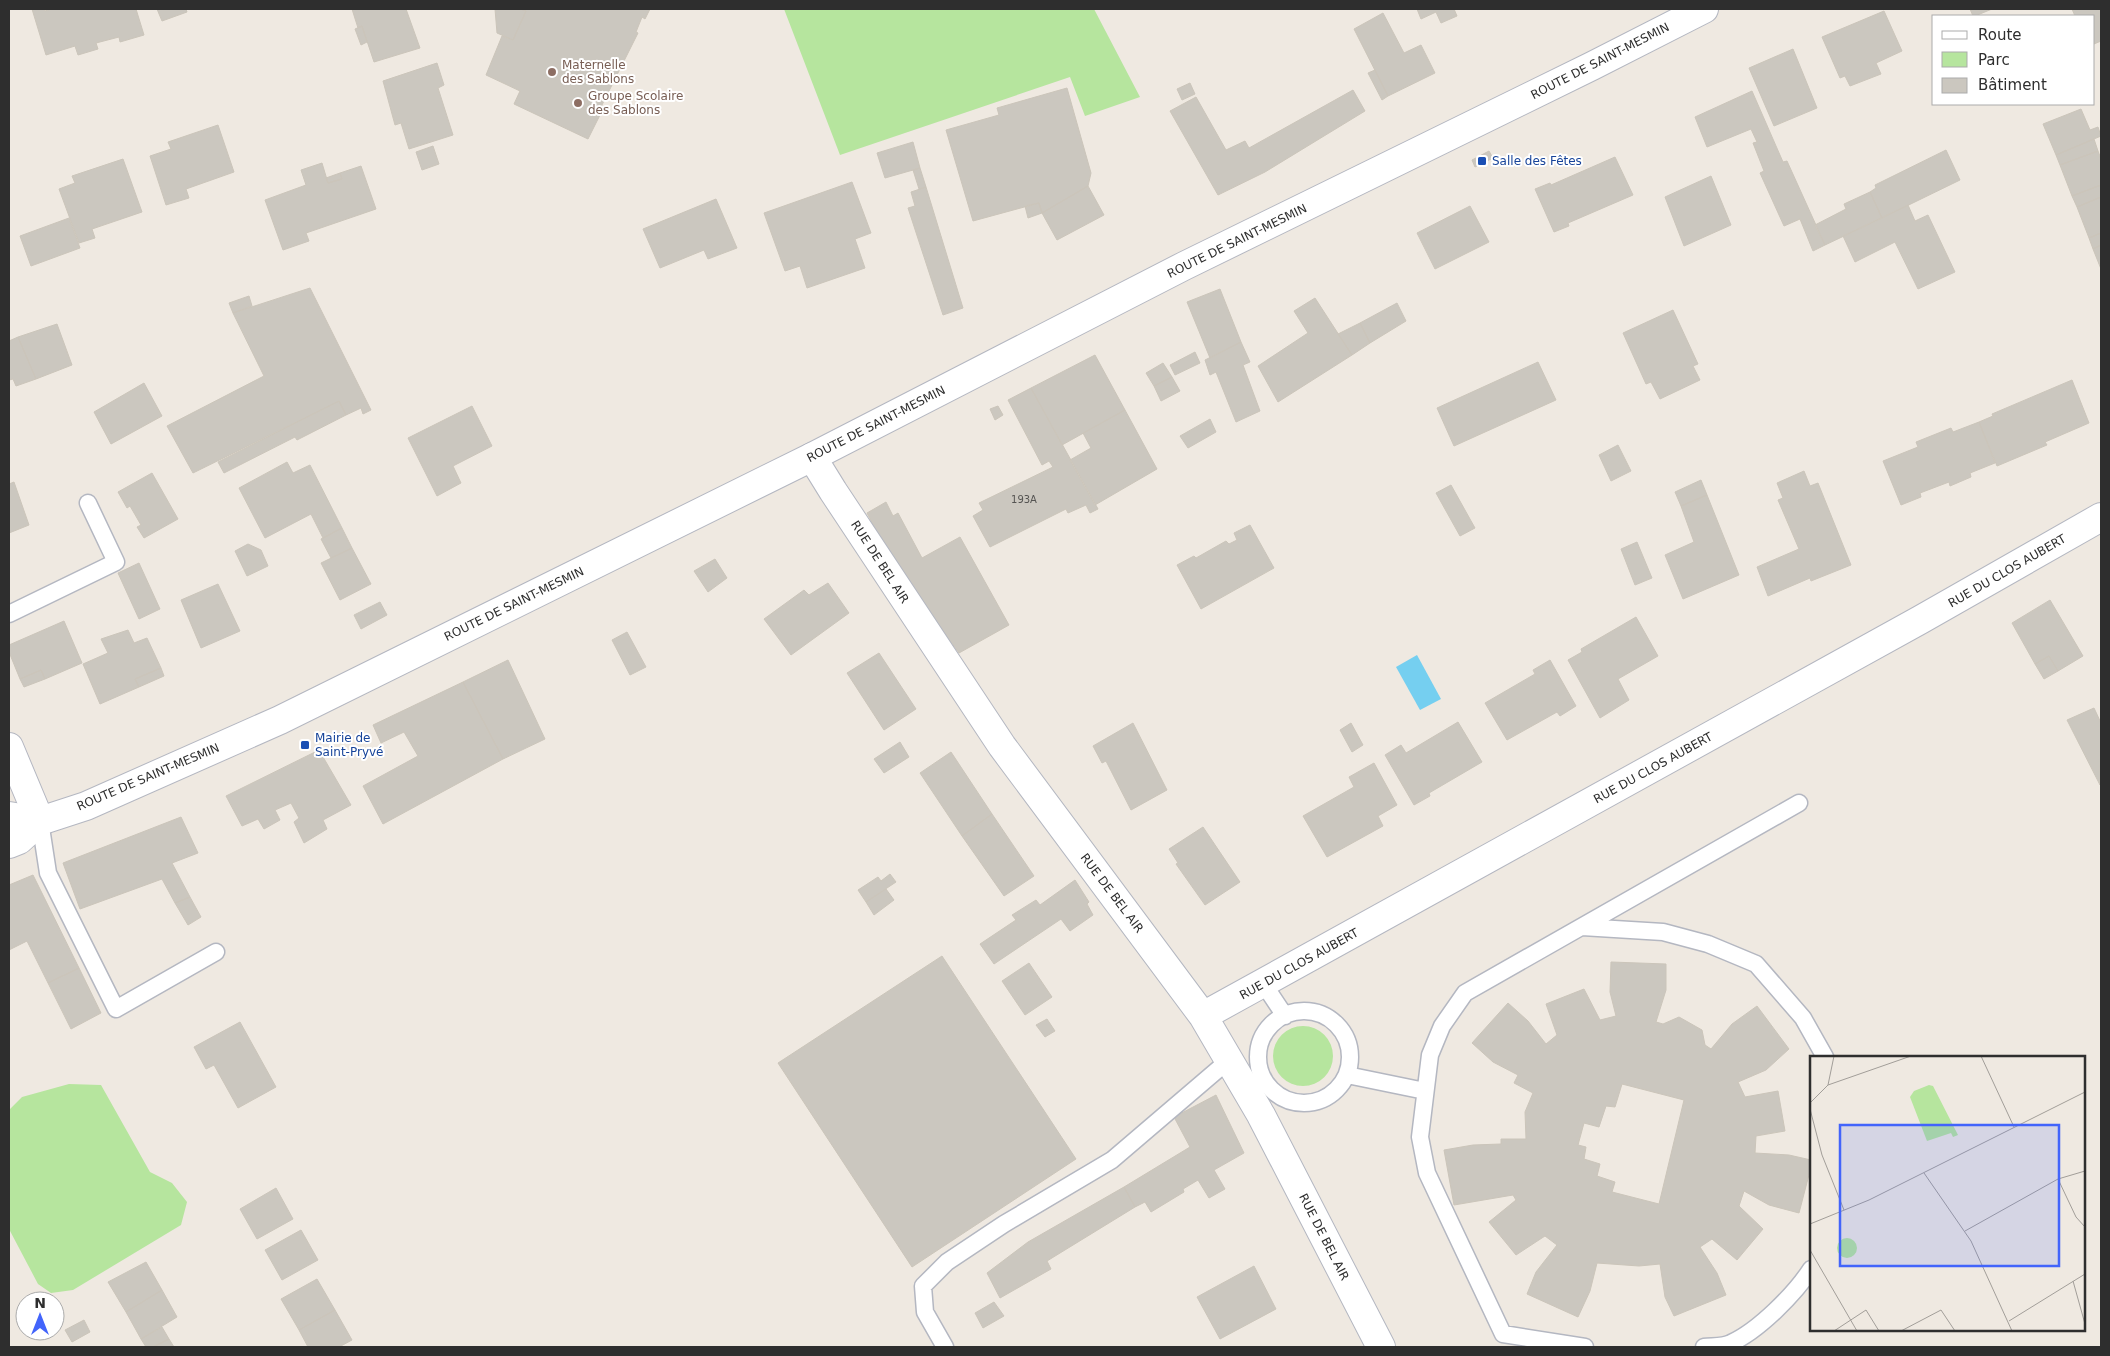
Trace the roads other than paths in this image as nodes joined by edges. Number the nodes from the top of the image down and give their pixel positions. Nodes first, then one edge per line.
1 (1704, 9) edge
2 (1670, 16) edge
3 (812, 457) junction
4 (88, 503) dead end
5 (2101, 517) edge
6 (9, 614) edge
7 (9, 747) edge
8 (1799, 803) dead end
9 (9, 816) edge
10 (40, 821) junction
11 (9, 844) edge
12 (1582, 927) junction
13 (216, 952) dead end
14 (1263, 983) junction
15 (1203, 1016) junction
16 (1285, 1016) junction
17 (1824, 1056) edge
18 (1229, 1060) junction
19 (1347, 1075) junction
20 (1257, 1088) junction
21 (1424, 1091) junction
22 (1810, 1271) edge
23 (945, 1347) edge
24 (1381, 1347) edge
25 (1586, 1347) edge
26 (1704, 1347) edge

1 - 2 street, ROUTE DE SAINT-MESMIN
2 - 3 street, ROUTE DE SAINT-MESMIN
3 - 10 street, ROUTE DE SAINT-MESMIN
3 - 15 street, RUE DE BEL AIR
4 - 6 lane
5 - 14 street, RUE DU CLOS AUBERT
7 - 10 street
8 - 12 lane
9 - 10 street, ROUTE DE SAINT-MESMIN
10 - 11 street, ROUTE DE SAINT-MESMIN
10 - 13 lane
12 - 17 lane
12 - 21 lane
14 - 15 street, RUE DU CLOS AUBERT
14 - 16 lane
15 - 18 street, RUE DE BEL AIR
16 - 19 lane
16 - 20 lane
18 - 20 street, RUE DE BEL AIR
18 - 23 lane
19 - 20 lane
19 - 21 lane
20 - 24 street, RUE DE BEL AIR
21 - 25 lane
22 - 26 lane

